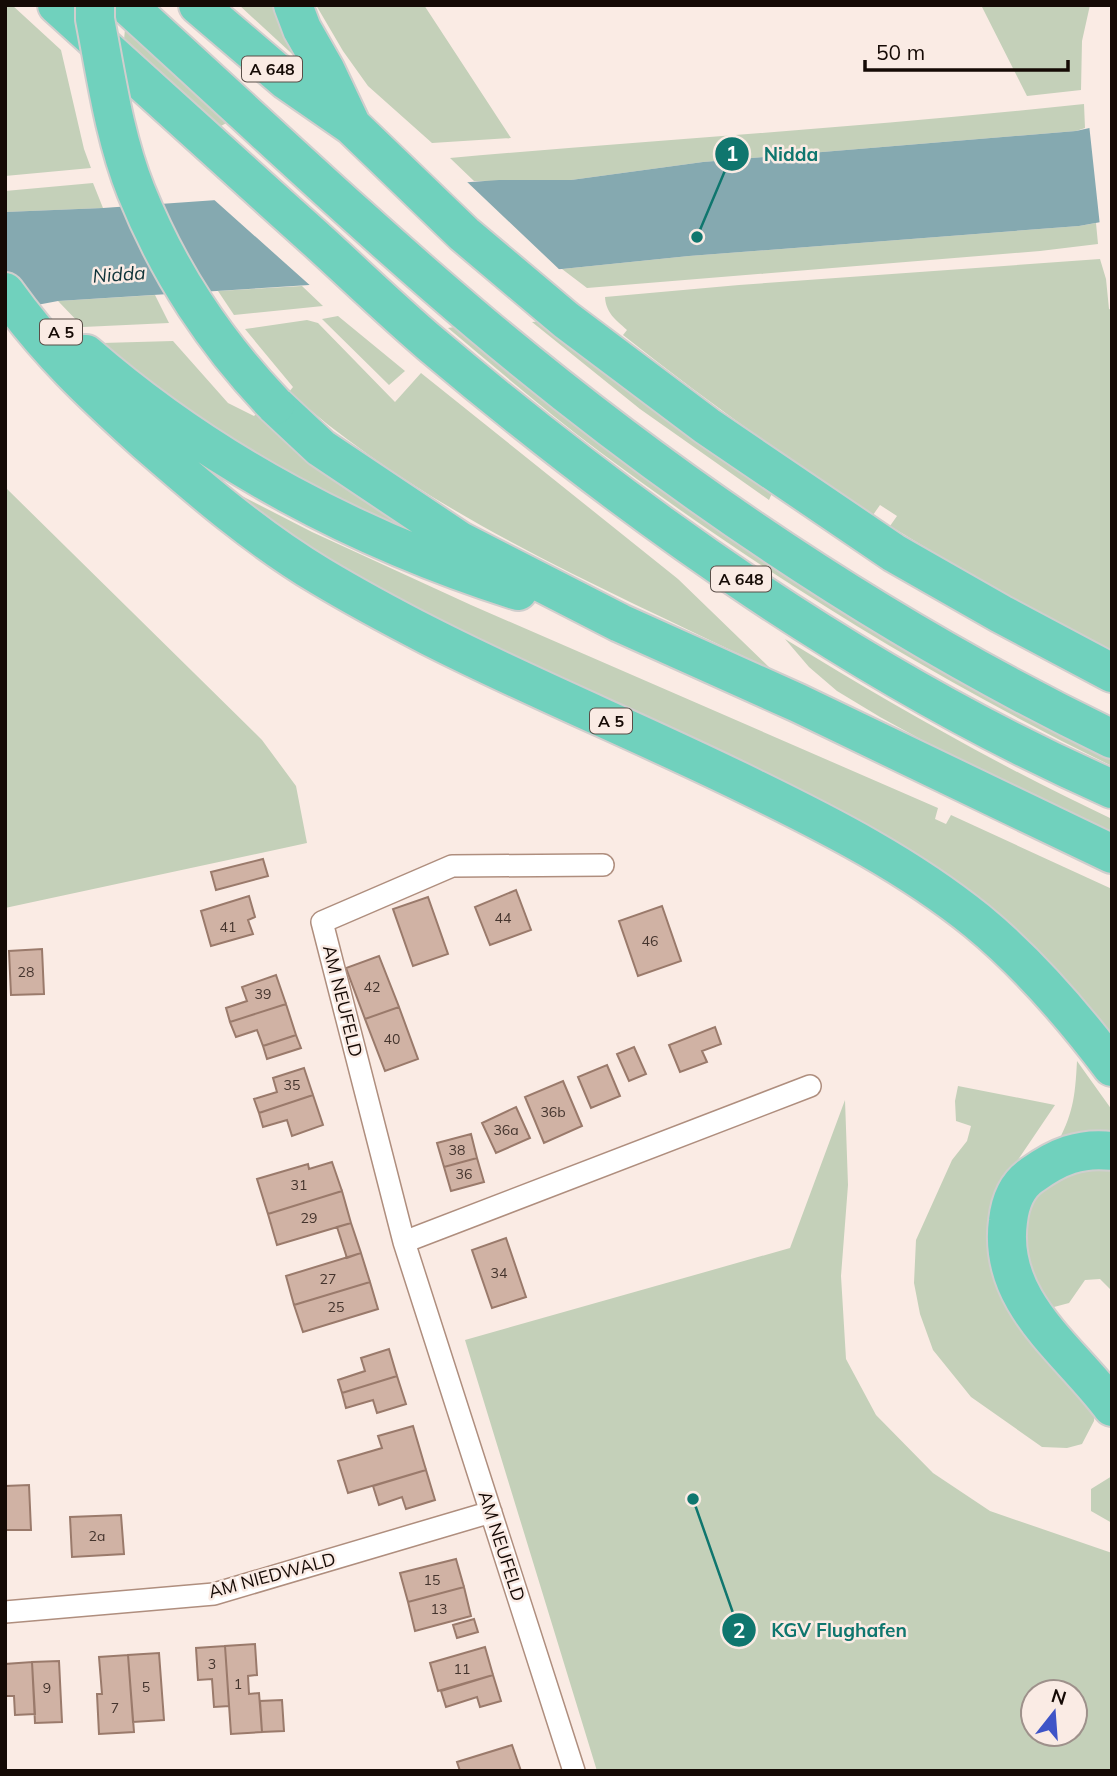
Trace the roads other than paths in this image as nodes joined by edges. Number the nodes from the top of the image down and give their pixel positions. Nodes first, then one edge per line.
1 (57, 5) edge
2 (95, 5) edge
3 (127, 5) edge
4 (198, 5) edge
5 (293, 5) edge
6 (352, 126) junction
7 (5, 283) edge
8 (5, 292) edge
9 (105, 387) junction
10 (620, 623) junction
11 (1112, 673) edge
12 (1112, 739) edge
13 (1112, 789) edge
14 (1112, 854) edge
15 (603, 865) dead end
16 (1112, 1067) edge
17 (810, 1086) dead end
18 (1112, 1151) edge
19 (404, 1242) junction
20 (1112, 1407) edge
21 (491, 1512) junction
22 (5, 1612) edge
23 (574, 1771) edge

1 - 13 highway, A 648
2 - 10 highway, bridge
3 - 12 highway, A 648
4 - 6 highway, A 648
5 - 6 highway
6 - 11 highway, A 648
7 - 9 highway, A 5
8 - 9 highway, A 5
9 - 10 highway, A 5
9 - 16 highway, A 5
10 - 14 highway
15 - 19 street, AM NEUFELD
17 - 19 street
18 - 20 highway
19 - 21 street, AM NEUFELD
21 - 22 street, AM NIEDWALD
21 - 23 street, AM NEUFELD

